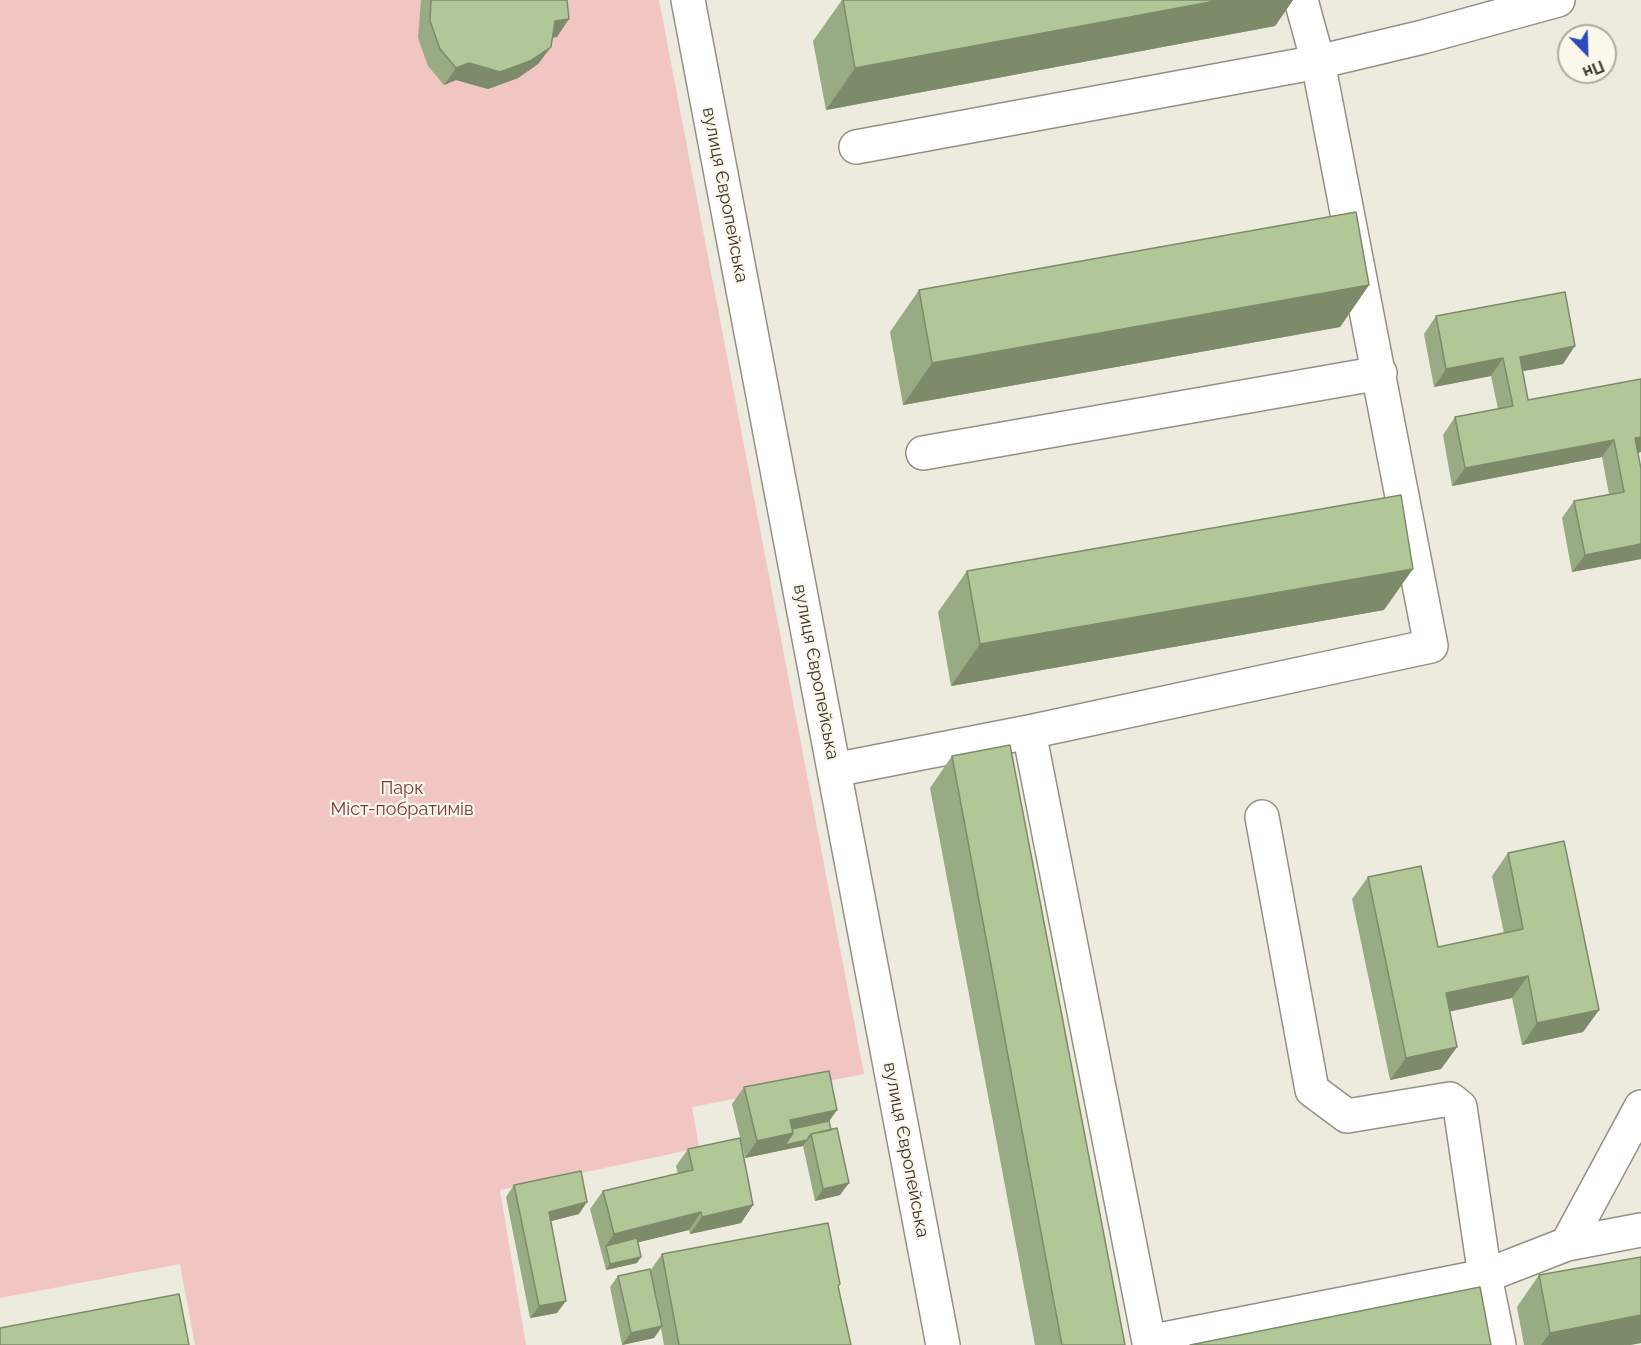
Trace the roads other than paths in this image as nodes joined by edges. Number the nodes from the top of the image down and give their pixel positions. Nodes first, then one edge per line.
1 (688, 0) edge
2 (1301, 0) edge
3 (1558, 0) edge
4 (1318, 62) junction
5 (856, 147) dead end
6 (1380, 373) junction
7 (923, 453) dead end
8 (1029, 732) junction
9 (834, 770) junction
10 (1262, 817) dead end
11 (1641, 1107) edge
12 (1641, 1230) edge
13 (1568, 1244) junction
14 (1485, 1276) junction
15 (943, 1345) edge
16 (1499, 1345) edge

1 - 9 street, вулиця Європейська
2 - 4 street
3 - 4 street
4 - 5 street
4 - 6 street
6 - 7 street
6 - 8 street
8 - 9 street
8 - 14 street
9 - 15 street, вулиця Європейська
10 - 14 street
11 - 13 street
12 - 13 street
13 - 14 street
14 - 16 street

